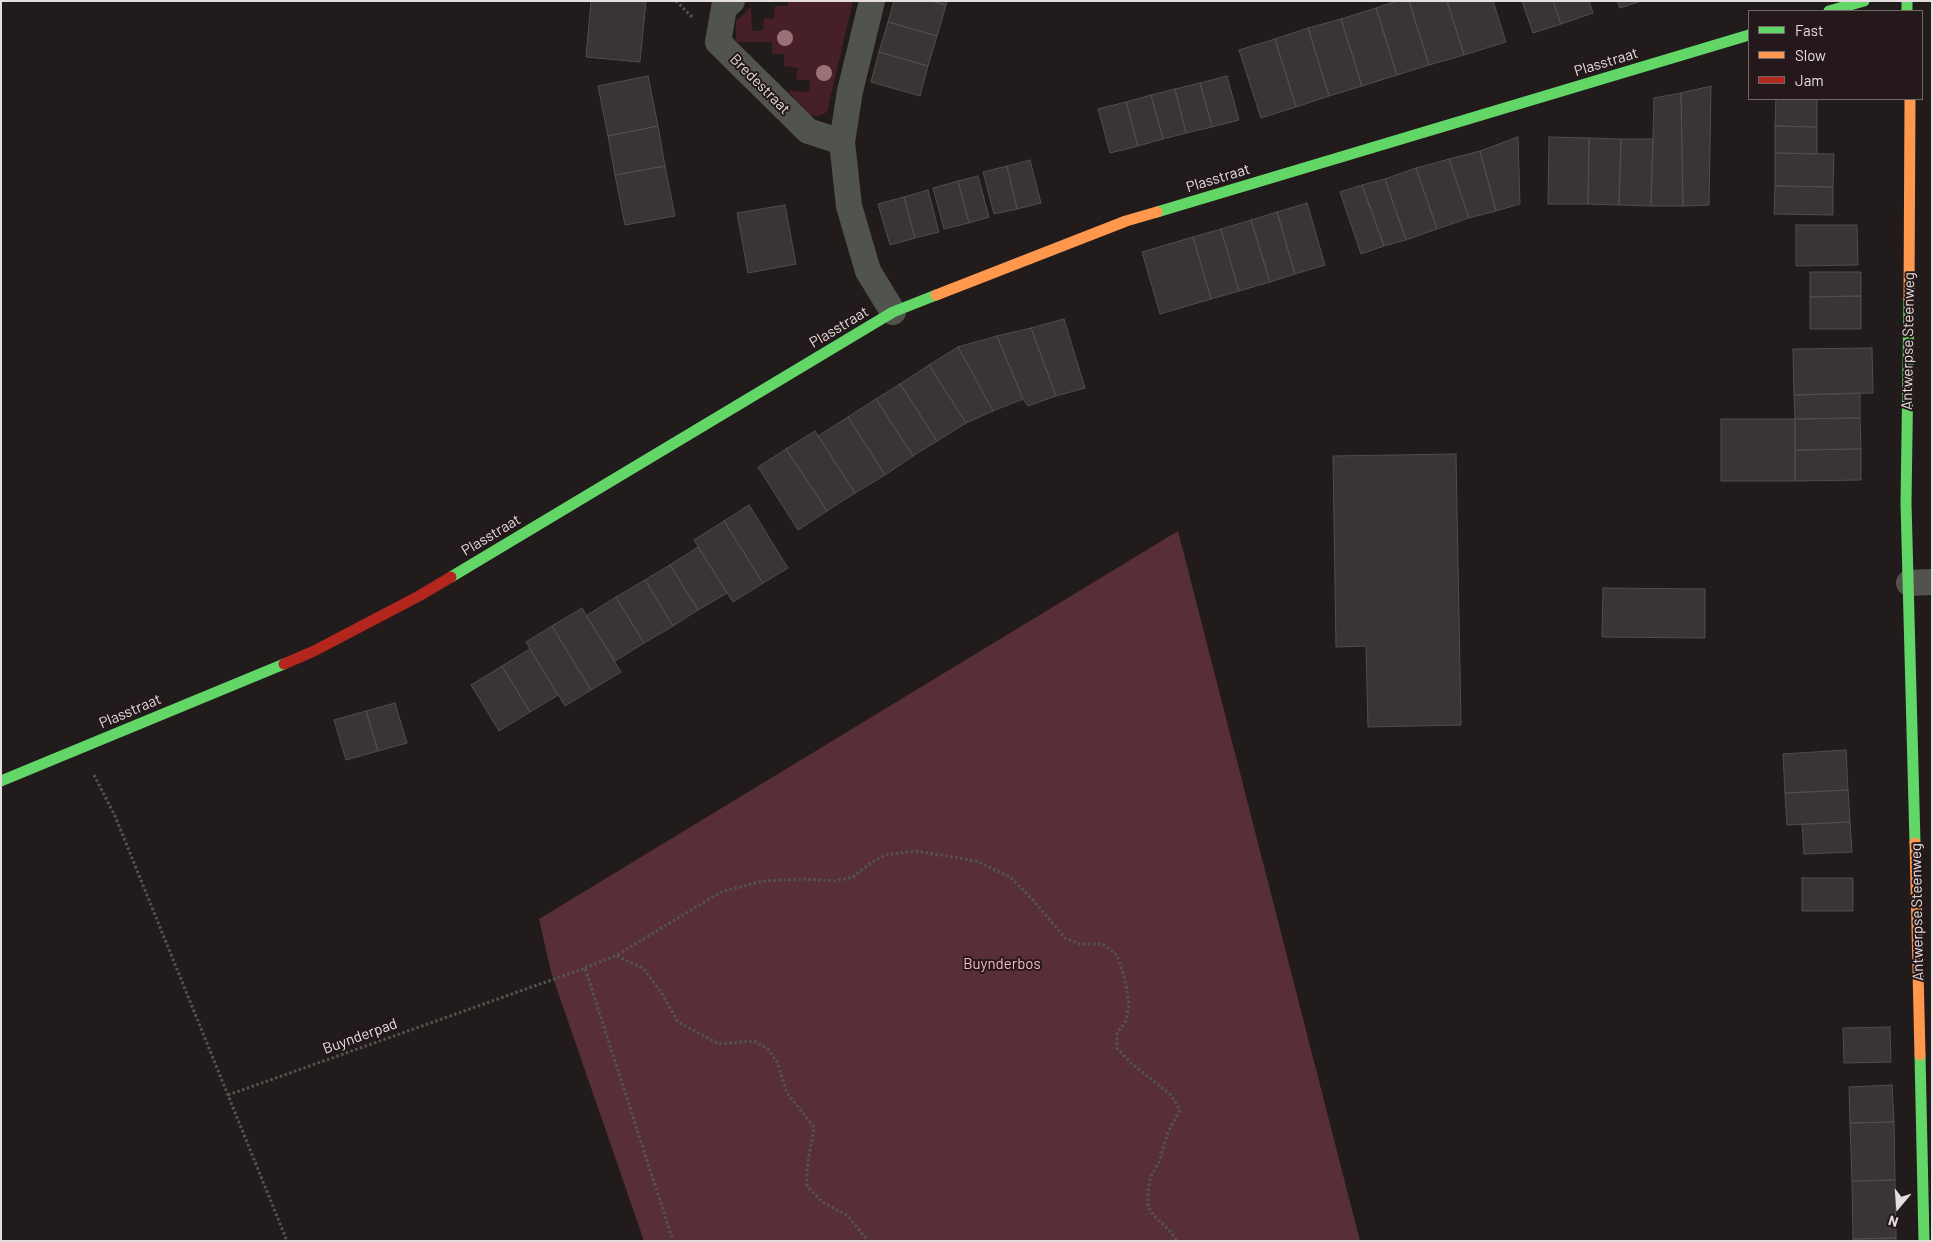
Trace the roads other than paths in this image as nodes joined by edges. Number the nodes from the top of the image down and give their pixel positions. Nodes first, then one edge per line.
1 (732, 1) edge
2 (872, 1) edge
3 (1864, 1) edge
4 (1832, 10) edge
5 (1748, 35) edge
6 (1910, 100) edge
7 (842, 142) junction
8 (893, 312) junction
9 (1920, 582) edge
10 (1, 781) edge
11 (1924, 1241) edge

1 - 7 street, Bredestraat
2 - 7 street
3 - 4 street
5 - 8 street, Plasstraat
6 - 9 street, Antwerpse Steenweg
7 - 8 street
8 - 10 street, Plasstraat
9 - 11 street, Antwerpse Steenweg

